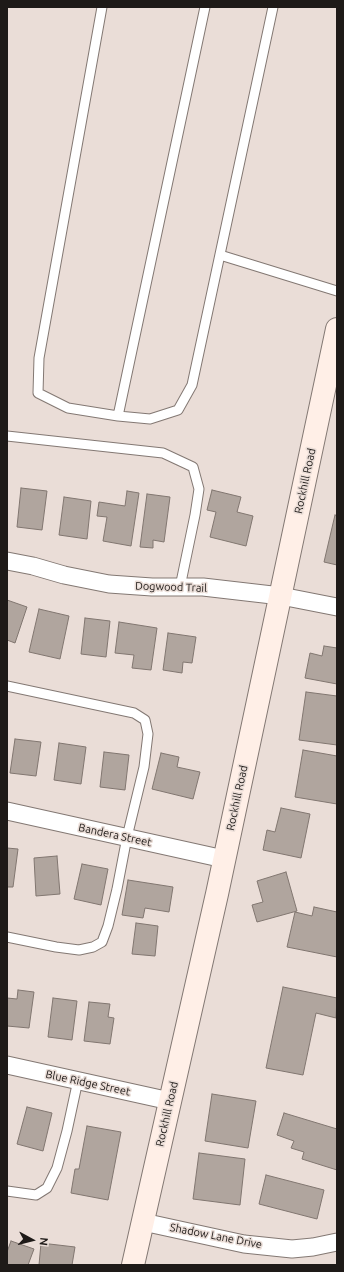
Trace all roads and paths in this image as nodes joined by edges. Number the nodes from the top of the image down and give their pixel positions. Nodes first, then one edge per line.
1 (102, 7) edge
2 (204, 7) edge
3 (273, 7) edge
4 (220, 255) junction
5 (337, 291) edge
6 (337, 329) edge
7 (118, 416) junction
8 (7, 436) edge
9 (7, 561) edge
10 (180, 587) junction
11 (281, 596) junction
12 (337, 607) edge
13 (7, 686) edge
14 (7, 812) edge
15 (127, 837) junction
16 (224, 859) junction
17 (7, 937) edge
18 (7, 1065) edge
19 (78, 1080) junction
20 (170, 1101) junction
21 (7, 1191) edge
22 (143, 1222) junction
23 (337, 1242) edge
24 (133, 1265) edge

1 - 7 lane
2 - 7 lane
3 - 4 lane
4 - 5 lane
4 - 7 lane
6 - 11 street, Rockhill Road
8 - 10 lane
9 - 10 street, Dogwood Trail
10 - 11 street, Dogwood Trail
11 - 12 street, Dogwood Trail
11 - 16 street, Rockhill Road
13 - 15 lane
14 - 15 street, Bandera Street
15 - 16 street, Bandera Street
15 - 17 lane
16 - 20 street, Rockhill Road
18 - 19 street, Blue Ridge Street
19 - 20 street, Blue Ridge Street
19 - 21 lane
20 - 22 street, Rockhill Road
22 - 23 street, Shadow Lane Drive
22 - 24 street, Rockhill Road

